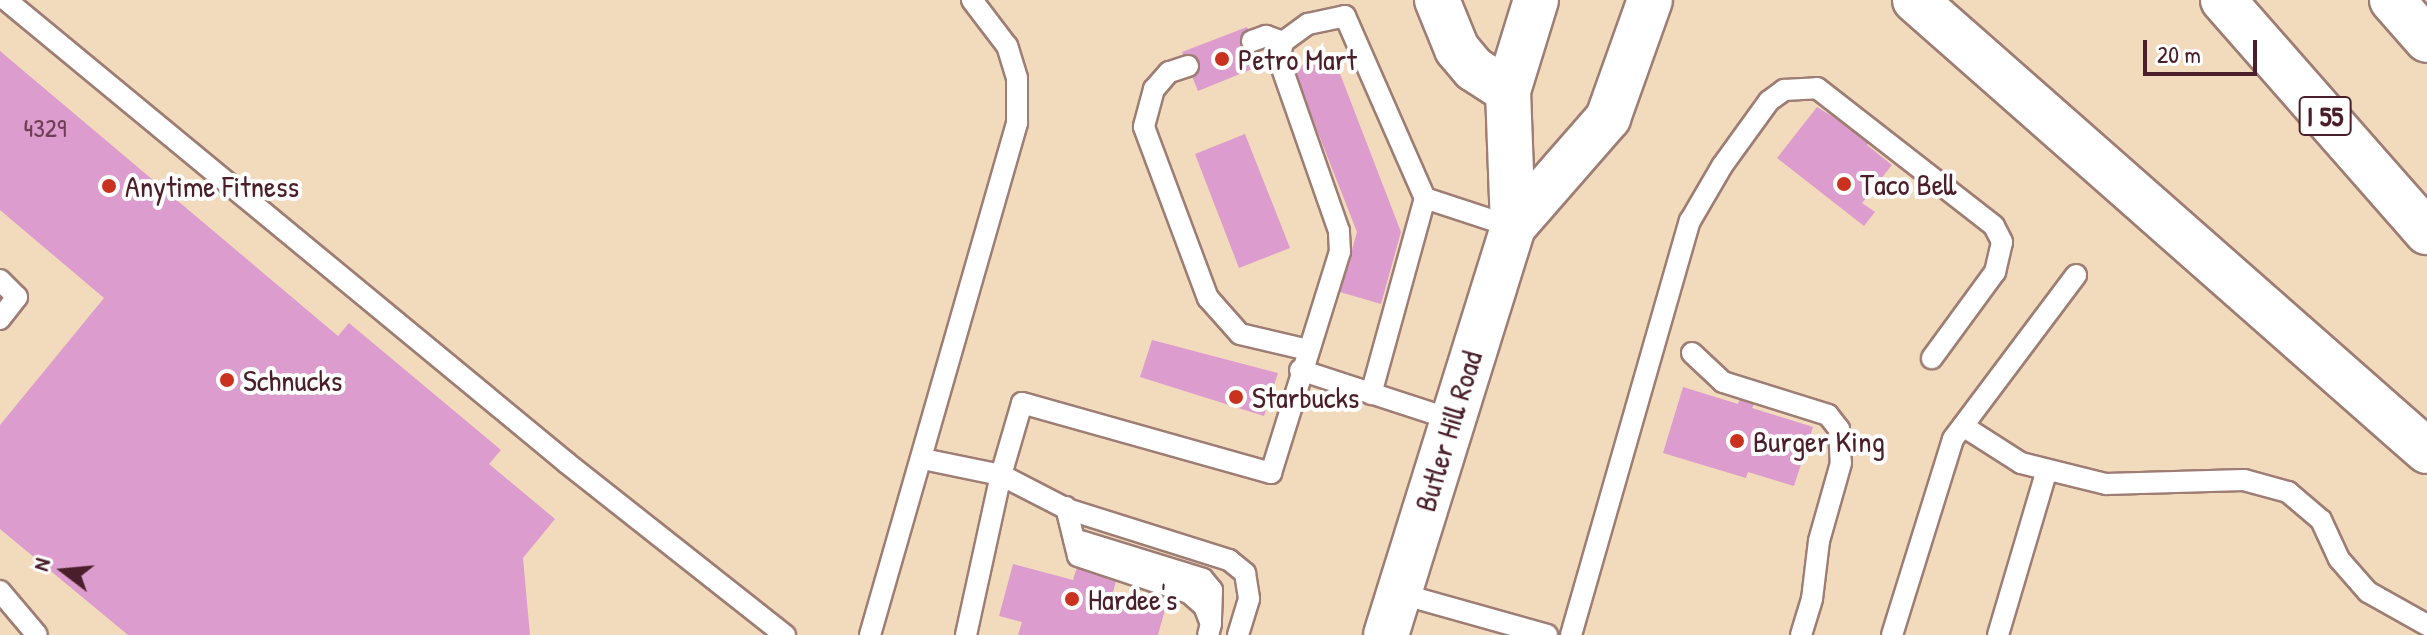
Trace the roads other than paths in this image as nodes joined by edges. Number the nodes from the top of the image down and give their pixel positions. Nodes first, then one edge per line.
1 (6, 0) edge
2 (972, 0) edge
3 (1000, 0) edge
4 (1437, 0) edge
5 (1536, 0) edge
6 (1650, 0) edge
7 (1915, 0) edge
8 (2223, 0) edge
9 (2392, 0) edge
10 (994, 22) junction
11 (2427, 40) edge
12 (1252, 41) dead end
13 (1283, 42) junction
14 (1188, 66) dead end
15 (1508, 91) junction
16 (1425, 198) junction
17 (1513, 227) junction
18 (2427, 232) edge
19 (2076, 275) dead end
20 (0, 280) edge
21 (0, 319) edge
22 (1308, 350) junction
23 (1692, 353) dead end
24 (1932, 358) dead end
25 (1300, 370) junction
26 (1371, 394) junction
27 (1450, 419) junction
28 (1963, 426) junction
29 (2427, 451) edge
30 (923, 459) junction
31 (2047, 470) junction
32 (1001, 475) junction
33 (1066, 507) junction
34 (0, 591) edge
35 (1398, 593) junction
36 (2427, 625) edge
37 (1209, 629) edge
38 (37, 635) edge
39 (785, 635) edge
40 (870, 635) edge
41 (966, 635) edge
42 (1238, 635) edge
43 (1386, 635) edge
44 (1547, 635) edge
45 (1571, 635) edge
46 (1801, 635) edge
47 (1892, 635) edge
48 (1998, 635) edge

1 - 39 lane
2 - 10 lane
3 - 10 lane
4 - 15 main road
5 - 15 main road, Butler Hill Road
6 - 17 main road, Butler Hill Road
7 - 29 main road
8 - 18 main road, I 55
9 - 11 main road
10 - 30 lane
12 - 13 lane
13 - 16 lane
13 - 22 lane
14 - 22 lane
15 - 17 main road, Butler Hill Road
16 - 17 lane
16 - 26 lane
17 - 27 main road, Butler Hill Road
19 - 28 lane
20 - 21 lane
22 - 25 lane
23 - 46 lane
24 - 45 lane
25 - 26 lane
25 - 32 lane
26 - 27 lane
27 - 35 main road, Butler Hill Road
28 - 31 lane
28 - 47 lane
30 - 32 lane
30 - 40 lane
31 - 36 lane
31 - 48 lane
32 - 33 lane
32 - 41 lane
33 - 37 lane
33 - 42 lane
34 - 38 lane
35 - 43 main road, Butler Hill Road
35 - 44 lane

